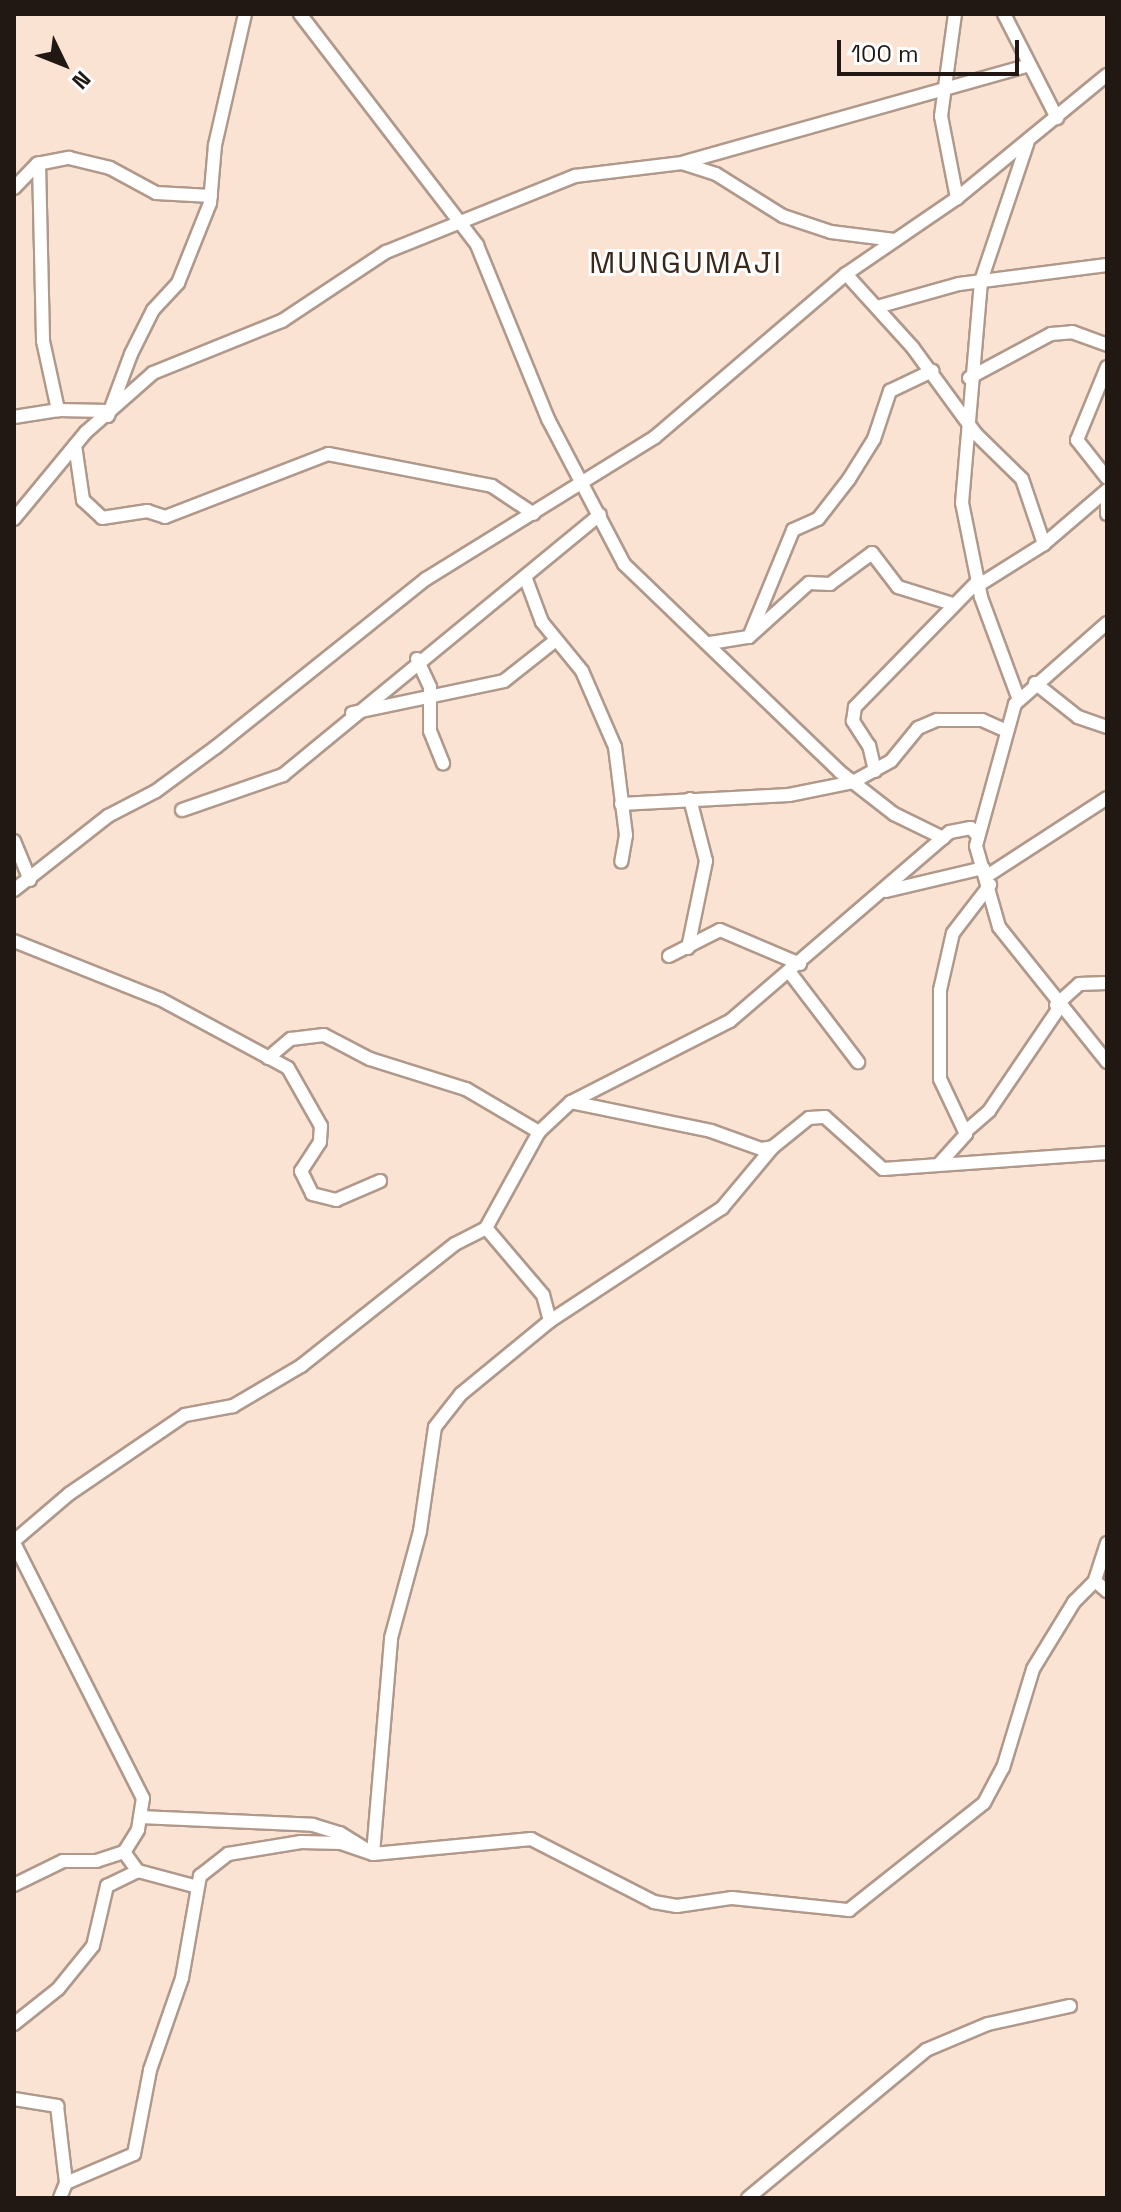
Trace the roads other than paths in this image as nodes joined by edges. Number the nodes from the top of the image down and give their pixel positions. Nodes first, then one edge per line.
1 (245, 14) edge
2 (300, 14) edge
3 (955, 14) edge
4 (1004, 14) edge
5 (1026, 66) junction
6 (1107, 75) edge
7 (942, 88) junction
8 (1057, 118) junction
9 (1029, 141) junction
10 (39, 163) junction
11 (682, 163) junction
12 (14, 188) edge
13 (211, 196) junction
14 (957, 198) junction
15 (460, 221) junction
16 (894, 240) junction
17 (1107, 265) edge
18 (846, 274) junction
19 (981, 281) junction
20 (877, 307) junction
21 (1107, 345) edge
22 (1107, 367) edge
23 (932, 371) junction
24 (969, 378) junction
25 (58, 410) junction
26 (108, 413) junction
27 (14, 417) edge
28 (967, 421) junction
29 (75, 445) junction
30 (1107, 478) edge
31 (582, 485) junction
32 (1107, 490) edge
33 (1107, 498) edge
34 (534, 514) junction
35 (1107, 514) edge
36 (600, 515) junction
37 (14, 519) edge
38 (1044, 544) junction
39 (526, 579) junction
40 (978, 583) junction
41 (953, 604) junction
42 (1107, 623) edge
43 (749, 637) junction
44 (556, 640) junction
45 (710, 643) junction
46 (417, 659) junction
47 (1035, 683) junction
48 (431, 698) junction
49 (1019, 700) junction
50 (352, 713) junction
51 (1107, 727) edge
52 (1004, 730) junction
53 (443, 764) dead end
54 (875, 771) junction
55 (853, 782) junction
56 (1107, 798) edge
57 (690, 799) junction
58 (621, 804) junction
59 (182, 810) dead end
60 (976, 834) junction
61 (943, 838) junction
62 (14, 841) edge
63 (621, 862) dead end
64 (987, 876) junction
65 (30, 880) junction
66 (14, 890) edge
67 (884, 892) junction
68 (14, 941) edge
69 (688, 948) junction
70 (669, 956) dead end
71 (795, 969) junction
72 (1107, 983) edge
73 (1059, 1005) junction
74 (268, 1058) junction
75 (858, 1062) dead end
76 (1107, 1062) edge
77 (571, 1102) junction
78 (539, 1132) junction
79 (965, 1132) junction
80 (773, 1147) junction
81 (1107, 1153) edge
82 (940, 1163) junction
83 (380, 1181) dead end
84 (486, 1228) junction
85 (550, 1321) junction
86 (14, 1542) edge
87 (1107, 1543) edge
88 (1095, 1581) junction
89 (1107, 1591) edge
90 (140, 1817) junction
91 (124, 1852) junction
92 (373, 1854) junction
93 (138, 1871) junction
94 (14, 1885) edge
95 (194, 1886) junction
96 (1070, 2006) dead end
97 (14, 2024) edge
98 (14, 2099) edge
99 (66, 2183) junction
100 (60, 2198) edge
101 (748, 2198) edge

1 - 13 street
2 - 15 street
3 - 7 street
4 - 5 street
5 - 7 street
5 - 8 street
6 - 8 street
7 - 11 street
7 - 14 street
8 - 9 street
9 - 14 street
9 - 19 street
10 - 12 street
10 - 13 street
10 - 25 street
11 - 15 street
11 - 16 street
13 - 26 street
14 - 16 street
15 - 26 street
15 - 31 street
16 - 18 street
17 - 19 street
18 - 20 street
18 - 31 street
19 - 20 street
19 - 24 street
20 - 23 street
21 - 24 street
22 - 30 street
23 - 28 street
23 - 43 street
24 - 28 street
25 - 26 street
25 - 27 street
26 - 29 street
28 - 38 street
28 - 40 street
29 - 34 street
29 - 37 street
31 - 34 street
31 - 36 street
32 - 38 street
33 - 35 street
34 - 65 street
36 - 39 street
36 - 45 street
38 - 40 street
39 - 44 street
39 - 46 street
40 - 41 street
40 - 49 street
41 - 43 street
41 - 54 street
42 - 47 street
43 - 45 street
44 - 48 street
44 - 58 street
45 - 55 street
46 - 48 street
46 - 50 street
47 - 49 street
47 - 51 street
48 - 50 street
48 - 53 street
49 - 52 street
50 - 59 street
52 - 54 street
52 - 60 street
54 - 55 street
55 - 57 street
55 - 61 street
56 - 64 street
57 - 58 street
57 - 69 street
58 - 63 street
60 - 61 street
60 - 64 street
61 - 67 street
62 - 65 street
64 - 67 street
64 - 73 street
64 - 79 street
65 - 66 street
67 - 71 street
68 - 74 street
69 - 70 street
69 - 71 street
71 - 75 street
71 - 77 street
72 - 73 street
73 - 76 street
73 - 79 street
74 - 78 street
74 - 83 street
77 - 78 street
77 - 80 street
78 - 84 street
79 - 82 street
80 - 82 street
80 - 85 street
81 - 82 street
84 - 85 street
84 - 86 street
85 - 92 street
86 - 90 street
87 - 88 street
88 - 89 street
88 - 92 street
90 - 91 street
90 - 92 street
91 - 93 street
91 - 94 street
92 - 95 street
93 - 95 street
93 - 97 street
95 - 99 street
96 - 101 street
98 - 99 street
99 - 100 street

